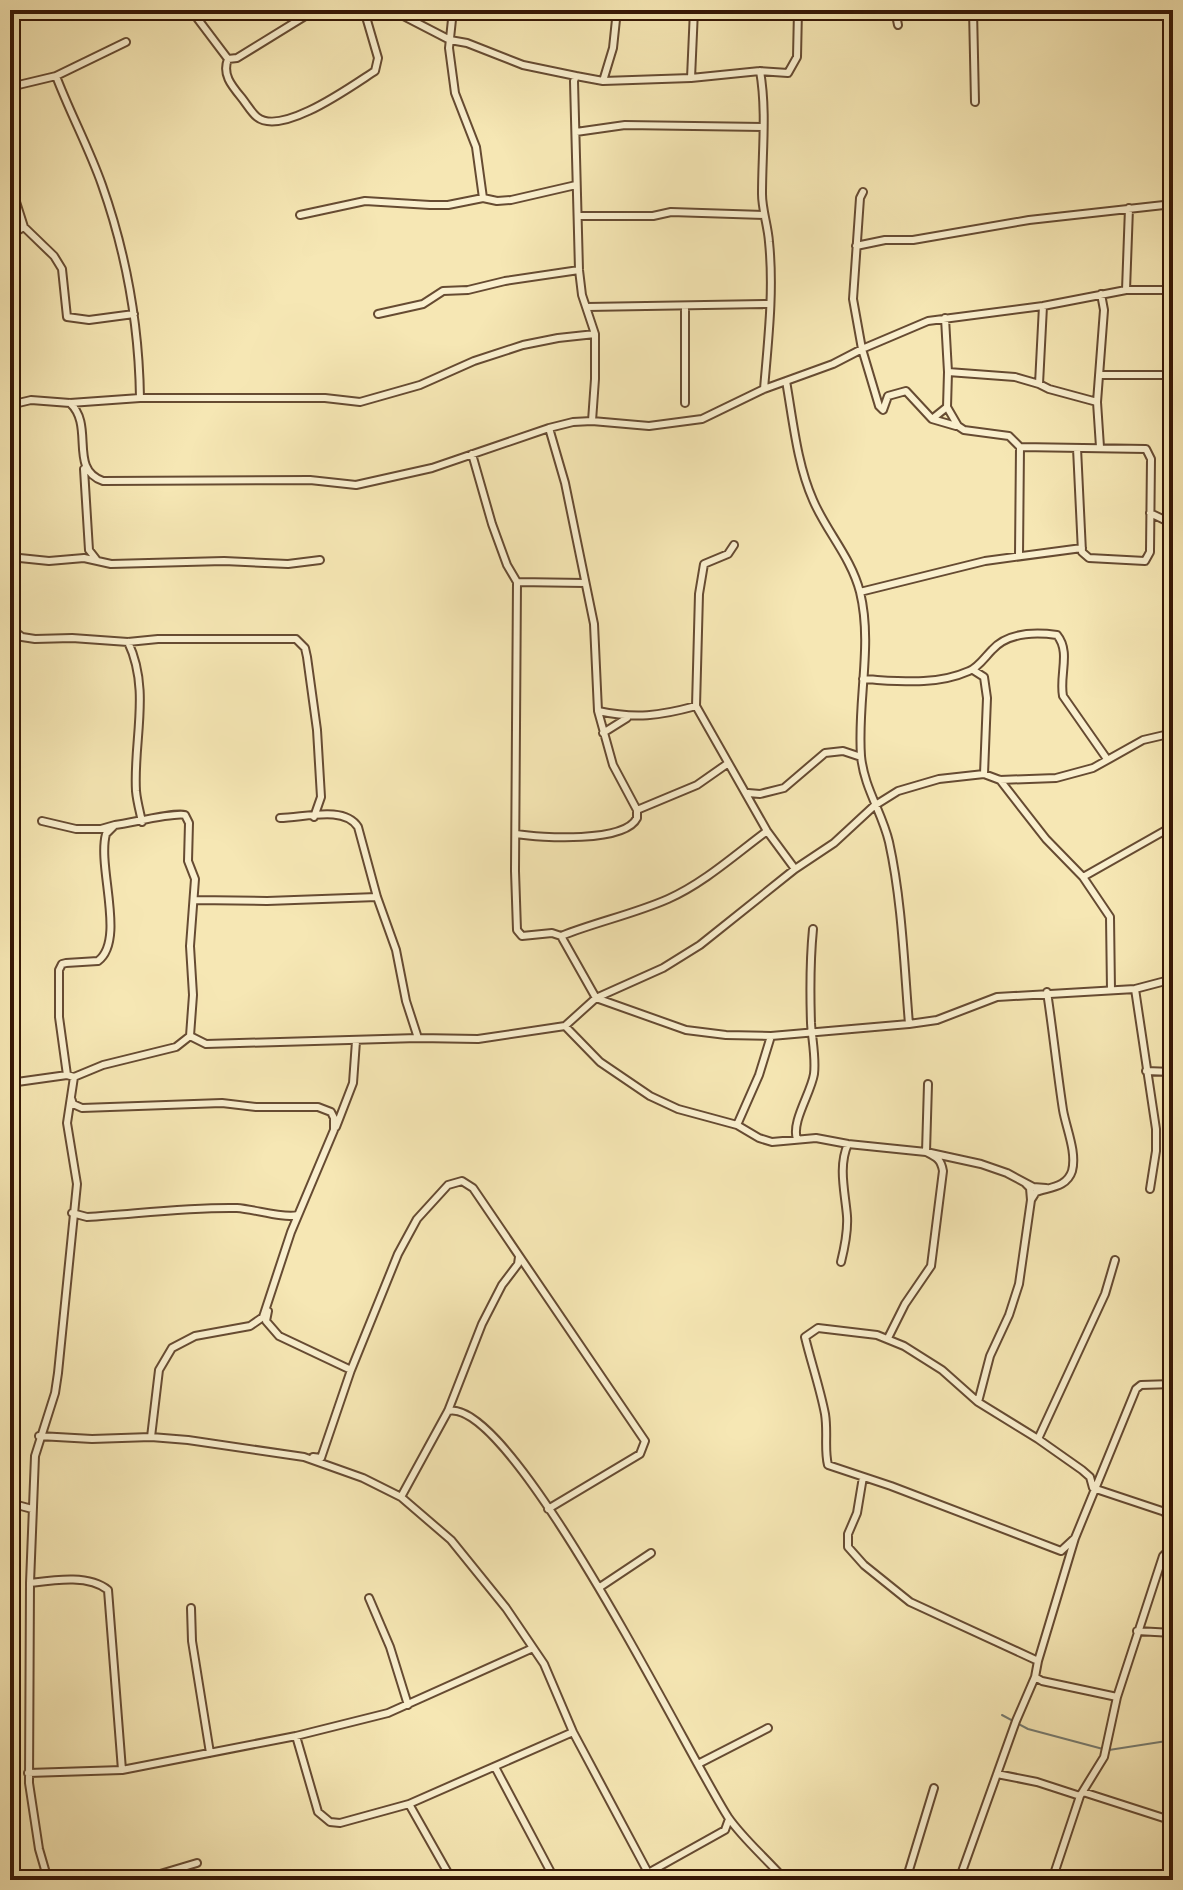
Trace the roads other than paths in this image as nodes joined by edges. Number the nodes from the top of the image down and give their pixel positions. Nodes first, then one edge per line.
1 (191, 10) edge
2 (315, 10) edge
3 (364, 10) edge
4 (392, 10) edge
5 (453, 10) edge
6 (617, 10) edge
7 (694, 10) edge
8 (798, 10) edge
9 (895, 10) edge
10 (973, 10) edge
11 (898, 25) dead end
12 (450, 40) junction
13 (126, 42) dead end
14 (228, 59) junction
15 (760, 71) junction
16 (56, 76) junction
17 (576, 76) junction
18 (691, 78) junction
19 (603, 81) junction
20 (10, 87) edge
21 (975, 102) dead end
22 (763, 127) junction
23 (576, 132) junction
24 (10, 183) edge
25 (576, 185) junction
26 (863, 192) dead end
27 (483, 198) junction
28 (1173, 204) edge
29 (1129, 208) junction
30 (300, 215) dead end
31 (764, 215) junction
32 (579, 216) junction
33 (24, 227) junction
34 (10, 235) edge
35 (856, 246) junction
36 (579, 270) junction
37 (1126, 290) junction
38 (1173, 290) edge
39 (1101, 294) junction
40 (769, 304) junction
41 (1043, 306) junction
42 (587, 307) junction
43 (685, 307) junction
44 (134, 314) junction
45 (378, 314) dead end
46 (945, 318) junction
47 (595, 334) junction
48 (862, 349) junction
49 (948, 372) junction
50 (1099, 375) junction
51 (1173, 375) edge
52 (786, 381) junction
53 (1039, 384) junction
54 (764, 389) junction
55 (140, 398) junction
56 (1097, 402) junction
57 (70, 403) junction
58 (685, 403) dead end
59 (10, 405) edge
60 (947, 407) junction
61 (932, 419) junction
62 (592, 421) junction
63 (958, 426) junction
64 (549, 428) junction
65 (1020, 447) junction
66 (1100, 447) junction
67 (1077, 448) junction
68 (472, 454) junction
69 (84, 460) junction
70 (1150, 513) junction
71 (1173, 524) edge
72 (734, 545) dead end
73 (1082, 548) junction
74 (1019, 555) junction
75 (10, 557) edge
76 (96, 559) junction
77 (320, 560) dead end
78 (517, 582) junction
79 (585, 583) junction
80 (860, 592) junction
81 (10, 628) edge
82 (128, 642) junction
83 (973, 670) junction
84 (863, 679) junction
85 (696, 706) junction
86 (598, 711) junction
87 (629, 718) junction
88 (603, 733) junction
89 (1173, 733) edge
90 (861, 757) junction
91 (1107, 759) junction
92 (727, 764) junction
93 (984, 774) junction
94 (1000, 780) junction
95 (748, 793) junction
96 (874, 806) junction
97 (637, 810) junction
98 (314, 817) junction
99 (280, 818) dead end
100 (42, 821) dead end
101 (142, 822) junction
102 (115, 825) junction
103 (1173, 826) edge
104 (767, 831) junction
105 (516, 834) junction
106 (795, 869) junction
107 (1083, 877) junction
108 (377, 897) junction
109 (194, 900) junction
110 (813, 929) dead end
111 (561, 936) junction
112 (1173, 979) edge
113 (1135, 989) junction
114 (1111, 990) junction
115 (1047, 992) junction
116 (596, 998) junction
117 (909, 1024) junction
118 (565, 1026) junction
119 (812, 1034) junction
120 (190, 1036) junction
121 (771, 1036) junction
122 (418, 1038) junction
123 (356, 1041) junction
124 (1146, 1071) junction
125 (1173, 1072) edge
126 (70, 1076) junction
127 (10, 1083) edge
128 (928, 1084) dead end
129 (71, 1098) junction
130 (737, 1125) junction
131 (334, 1130) junction
132 (797, 1139) junction
133 (848, 1144) junction
134 (926, 1152) junction
135 (1025, 1182) junction
136 (1046, 1188) junction
137 (1150, 1189) dead end
138 (1031, 1200) junction
139 (72, 1213) junction
140 (298, 1215) junction
141 (285, 1216) junction
142 (291, 1232) junction
143 (518, 1256) junction
144 (1115, 1260) dead end
145 (841, 1262) dead end
146 (269, 1304) junction
147 (888, 1338) junction
148 (351, 1370) junction
149 (1173, 1384) edge
150 (978, 1402) junction
151 (448, 1411) junction
152 (39, 1436) junction
153 (151, 1437) junction
154 (1038, 1439) junction
155 (304, 1457) junction
156 (321, 1458) junction
157 (330, 1466) junction
158 (863, 1477) junction
159 (1093, 1488) junction
160 (401, 1497) junction
161 (10, 1503) edge
162 (32, 1509) junction
163 (548, 1509) junction
164 (1169, 1512) edge
165 (1172, 1522) edge
166 (1075, 1538) junction
167 (1172, 1548) edge
168 (651, 1553) dead end
169 (30, 1583) junction
170 (600, 1587) junction
171 (369, 1598) dead end
172 (191, 1608) dead end
173 (1137, 1631) junction
174 (1173, 1633) edge
175 (533, 1648) junction
176 (1038, 1661) junction
177 (1035, 1677) junction
178 (1117, 1697) junction
179 (408, 1705) junction
180 (768, 1728) dead end
181 (573, 1732) junction
182 (296, 1736) junction
183 (210, 1753) junction
184 (698, 1764) junction
185 (495, 1767) junction
186 (122, 1770) junction
187 (28, 1773) junction
188 (997, 1774) junction
189 (934, 1788) dead end
190 (1082, 1794) junction
191 (409, 1804) junction
192 (728, 1817) junction
193 (1173, 1821) edge
194 (725, 1830) junction
195 (739, 1831) junction
196 (197, 1863) dead end
197 (650, 1876) edge
198 (48, 1880) edge
199 (140, 1880) edge
200 (452, 1880) edge
201 (555, 1880) edge
202 (785, 1880) edge
203 (852, 1880) edge
204 (893, 1880) edge
205 (906, 1880) edge
206 (959, 1880) edge
207 (1052, 1880) edge

1 - 14 street
2 - 14 street
3 - 14 street
4 - 12 street
5 - 12 street
6 - 19 street
7 - 18 street
8 - 15 street
9 - 11 street
10 - 21 street
12 - 17 street
12 - 27 street
13 - 16 street
15 - 18 street
15 - 22 street
16 - 20 street
16 - 44 street
17 - 19 street
17 - 23 street
18 - 19 street
22 - 23 street
22 - 31 street
23 - 25 street
24 - 33 street
25 - 27 street
25 - 32 street
26 - 35 street
27 - 30 street
28 - 29 street
29 - 35 street
29 - 37 street
31 - 32 street
31 - 40 street
32 - 36 street
33 - 34 street
33 - 44 street
35 - 48 street
36 - 42 street
36 - 45 street
37 - 38 street
37 - 39 street
39 - 41 street
39 - 50 street
40 - 43 street
40 - 54 street
41 - 46 street
41 - 53 street
42 - 43 street
42 - 47 street
43 - 58 street
44 - 55 street
46 - 48 street
46 - 49 street
47 - 55 street
47 - 62 street
48 - 52 street
48 - 61 street
49 - 53 street
49 - 60 street
50 - 51 street
50 - 56 street
52 - 54 street
52 - 80 street
53 - 56 street
54 - 62 street
55 - 57 street
56 - 66 street
57 - 59 street
57 - 69 street
60 - 61 street
60 - 63 street
61 - 63 street
62 - 64 street
63 - 65 street
64 - 68 street
64 - 79 street
65 - 67 street
65 - 74 street
66 - 67 street
66 - 70 street
67 - 73 street
68 - 69 street
68 - 78 street
69 - 76 street
70 - 71 street
70 - 73 street
72 - 85 street
73 - 74 street
74 - 80 street
75 - 76 street
76 - 77 street
78 - 79 street
78 - 105 street
79 - 86 street
80 - 84 street
81 - 82 street
82 - 98 street
82 - 101 street
83 - 84 street
83 - 91 street
83 - 93 street
84 - 90 street
85 - 87 street
85 - 92 street
86 - 87 street
86 - 88 street
87 - 88 street
88 - 97 street
89 - 91 street
90 - 95 street
90 - 96 street
91 - 94 street
92 - 95 street
92 - 97 street
93 - 94 street
93 - 96 street
94 - 107 street
95 - 104 street
96 - 106 street
96 - 117 street
97 - 105 street
98 - 99 street
98 - 108 street
100 - 102 street
101 - 102 street
101 - 109 street
102 - 126 street
103 - 107 street
104 - 106 street
104 - 111 street
105 - 111 street
106 - 116 street
107 - 114 street
108 - 109 street
108 - 122 street
109 - 120 street
110 - 119 street
111 - 116 street
112 - 113 street
113 - 114 street
113 - 124 street
114 - 115 street
115 - 117 street
115 - 136 street
116 - 118 street
116 - 121 street
117 - 119 street
118 - 122 street
118 - 130 street
119 - 121 street
119 - 132 street
120 - 123 street
120 - 126 street
121 - 130 street
122 - 123 street
123 - 131 street
124 - 125 street
124 - 137 street
126 - 127 street
126 - 129 street
128 - 134 street
129 - 131 street
129 - 139 street
130 - 132 street
131 - 140 street
132 - 133 street
133 - 134 street
133 - 145 street
134 - 135 street
134 - 147 street
135 - 136 street
135 - 138 street
136 - 138 street
138 - 150 street
139 - 141 street
139 - 152 street
140 - 141 street
140 - 142 street
141 - 142 street
142 - 146 street
143 - 148 street
143 - 151 street
143 - 163 street
144 - 154 street
146 - 148 street
146 - 153 street
147 - 150 street
147 - 158 street
148 - 156 street
149 - 159 street
150 - 154 street
151 - 160 street
151 - 163 street
152 - 153 street
152 - 162 street
153 - 155 street
154 - 159 street
155 - 156 street
155 - 157 street
156 - 157 street
157 - 160 street
158 - 166 street
158 - 176 street
159 - 164 street
159 - 166 street
160 - 175 street
161 - 162 street
162 - 169 street
163 - 170 street
164 - 165 street
165 - 167 street
166 - 176 street
167 - 173 street
168 - 170 street
169 - 186 street
169 - 187 street
170 - 184 street
171 - 179 street
172 - 183 street
173 - 174 street
173 - 178 street
175 - 179 street
175 - 181 street
176 - 177 street
177 - 178 street
177 - 188 street
178 - 190 street
179 - 182 street
180 - 184 street
181 - 185 street
181 - 197 street
182 - 183 street
182 - 191 street
183 - 186 street
184 - 192 street
185 - 191 street
185 - 201 street
186 - 187 street
187 - 198 street
188 - 190 street
188 - 206 street
189 - 205 street
190 - 193 street
190 - 207 street
191 - 200 street
192 - 194 street
192 - 195 street
194 - 195 street
194 - 197 street
195 - 202 street
196 - 199 street
203 - 204 street

